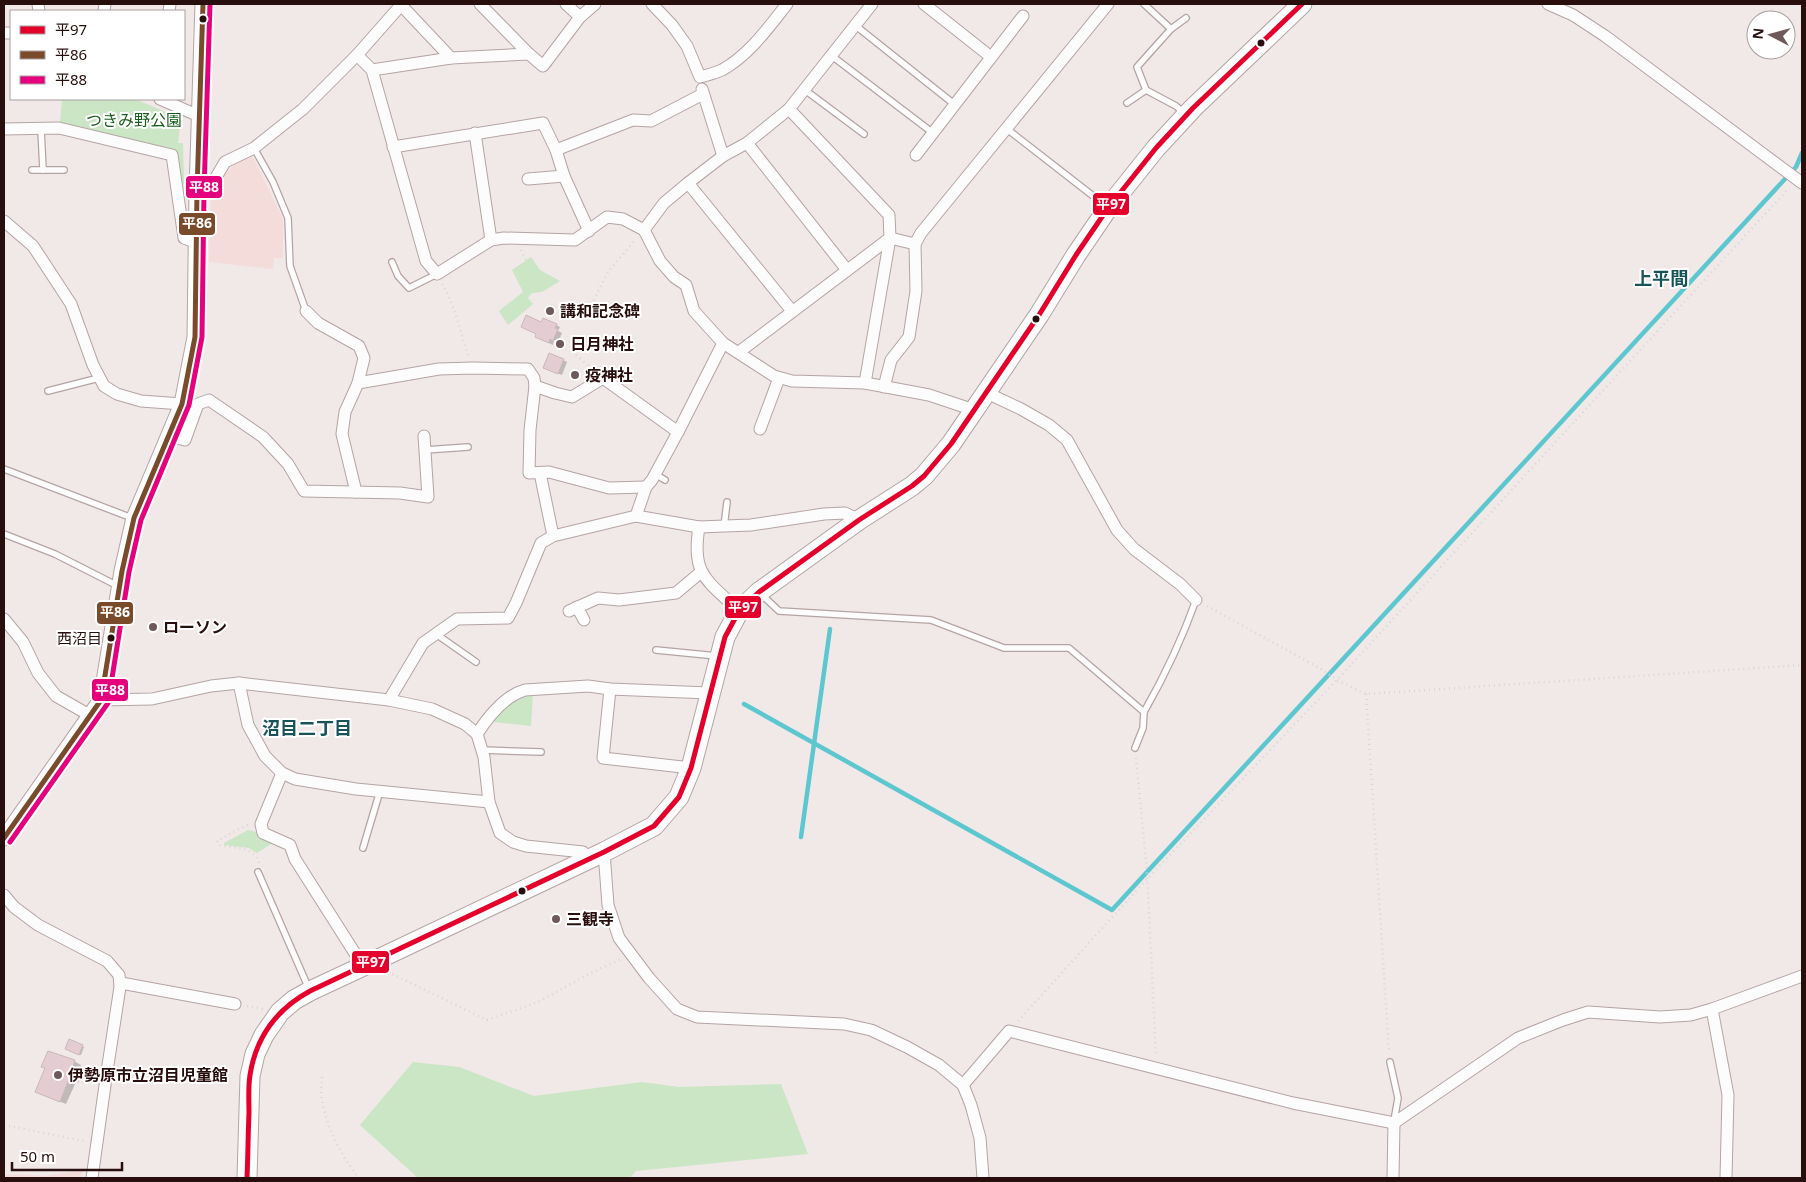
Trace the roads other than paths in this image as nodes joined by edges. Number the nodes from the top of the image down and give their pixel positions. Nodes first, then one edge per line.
1 (203, 4) edge
2 (402, 4) edge
3 (480, 4) edge
4 (566, 4) edge
5 (595, 4) edge
6 (652, 4) edge
7 (787, 4) edge
8 (872, 4) edge
9 (924, 4) edge
10 (1108, 4) edge
11 (1144, 4) edge
12 (1302, 4) edge
13 (1548, 4) edge
14 (1023, 16) dead end
15 (580, 17) junction
16 (1186, 18) dead end
17 (856, 26) junction
18 (1171, 30) junction
19 (529, 54) junction
20 (357, 55) junction
21 (832, 56) junction
22 (991, 57) junction
23 (451, 58) junction
24 (372, 70) junction
25 (700, 77) junction
26 (805, 90) junction
27 (1146, 90) junction
28 (703, 94) junction
29 (162, 100) edge
30 (1128, 103) dead end
31 (954, 104) junction
32 (789, 109) junction
33 (1186, 115) junction
34 (199, 116) junction
35 (41, 127) junction
36 (4, 129) edge
37 (1007, 129) junction
38 (475, 133) junction
39 (933, 133) junction
40 (864, 134) dead end
41 (747, 143) junction
42 (393, 147) junction
43 (254, 148) junction
44 (556, 150) junction
45 (916, 155) dead end
46 (723, 156) junction
47 (32, 170) dead end
48 (42, 170) junction
49 (64, 170) dead end
50 (564, 176) junction
51 (528, 179) dead end
52 (1800, 181) edge
53 (688, 183) junction
54 (197, 191) junction
55 (1108, 208) junction
56 (4, 221) edge
57 (644, 230) junction
58 (590, 231) junction
59 (890, 238) junction
60 (492, 240) junction
61 (197, 243) junction
62 (915, 244) junction
63 (392, 262) dead end
64 (847, 270) junction
65 (436, 274) junction
66 (306, 311) joint
67 (792, 311) junction
68 (723, 343) junction
69 (739, 352) junction
70 (100, 378) junction
71 (779, 378) junction
72 (358, 382) junction
73 (865, 383) junction
74 (535, 386) junction
75 (884, 388) junction
76 (48, 391) dead end
77 (986, 392) junction
78 (182, 404) junction
79 (972, 412) junction
80 (760, 429) dead end
81 (678, 432) junction
82 (170, 436) junction
83 (424, 436) dead end
84 (468, 447) dead end
85 (425, 450) junction
86 (4, 469) edge
87 (540, 473) junction
88 (646, 487) junction
89 (356, 492) junction
90 (727, 502) dead end
91 (636, 516) junction
92 (134, 518) junction
93 (859, 520) junction
94 (699, 527) junction
95 (724, 527) junction
96 (4, 534) edge
97 (553, 536) junction
98 (701, 572) junction
99 (120, 587) junction
100 (759, 592) junction
101 (1196, 600) joint
102 (739, 611) junction
103 (4, 618) edge
104 (584, 620) dead end
105 (436, 634) junction
106 (656, 650) dead end
107 (720, 656) junction
108 (476, 662) dead end
109 (239, 683) junction
110 (610, 689) junction
111 (710, 693) junction
112 (101, 700) junction
113 (389, 700) junction
114 (1144, 712) junction
115 (90, 716) junction
116 (477, 734) junction
117 (1135, 748) road end
118 (482, 750) junction
119 (541, 752) dead end
120 (691, 768) junction
121 (282, 773) junction
122 (380, 791) junction
123 (489, 802) junction
124 (4, 838) edge
125 (363, 848) dead end
126 (596, 856) junction
127 (258, 872) road end
128 (4, 895) edge
129 (367, 965) junction
130 (1802, 976) edge
131 (121, 983) junction
132 (310, 991) junction
133 (235, 1004) road end
134 (1712, 1009) junction
135 (1390, 1062) road end
136 (963, 1085) junction
137 (1394, 1123) junction
138 (92, 1178) edge
139 (247, 1178) edge
140 (982, 1178) edge
141 (1393, 1178) edge
142 (1726, 1178) edge

1 - 34 street
2 - 20 street
2 - 23 street
3 - 19 street
4 - 15 street
5 - 15 street
6 - 25 street
7 - 25 street
8 - 17 street
9 - 22 street
10 - 37 street
11 - 18 lane
12 - 33 main road
13 - 52 street
14 - 22 street
15 - 19 street
16 - 18 lane
17 - 21 street
17 - 31 lane
18 - 27 lane
19 - 23 street
20 - 24 street
20 - 43 street
21 - 26 street
21 - 39 lane
22 - 31 street
23 - 24 street
24 - 42 street
25 - 28 street
26 - 32 street
26 - 40 lane
27 - 30 lane
27 - 33 lane
28 - 44 street
28 - 46 street
29 - 34 street
31 - 39 street
32 - 41 street
32 - 59 street
33 - 55 main road
34 - 54 street
35 - 36 street
35 - 48 lane
35 - 61 street
37 - 55 lane
37 - 62 street
38 - 42 street
38 - 44 street
38 - 60 street
39 - 45 street
41 - 46 street
41 - 64 street
42 - 65 street
43 - 54 street
43 - 66 lane
44 - 50 street
46 - 53 street
47 - 48 lane
48 - 49 lane
50 - 51 street
50 - 58 street
53 - 57 street
53 - 67 street
54 - 61 street
55 - 77 main road
56 - 70 street
57 - 58 street
57 - 68 street
58 - 60 street
59 - 62 street
59 - 64 street
59 - 73 street
60 - 65 street
61 - 78 street
62 - 75 street
63 - 65 lane
64 - 67 street
66 - 72 street
67 - 69 street
68 - 69 street
68 - 81 street
69 - 71 street
70 - 76 lane
70 - 78 street
71 - 73 street
71 - 80 street
72 - 74 street
72 - 89 street
73 - 75 street
74 - 81 street
74 - 87 street
75 - 79 street
77 - 79 main road
77 - 101 street
78 - 82 street
79 - 93 main road
81 - 88 street
82 - 89 street
82 - 92 street
83 - 85 street
84 - 85 lane
85 - 89 street
86 - 92 lane
87 - 88 street
87 - 97 street
88 - 91 street
90 - 95 lane
91 - 94 street
91 - 97 street
92 - 99 street
93 - 95 street
93 - 100 main road
94 - 95 street
94 - 98 street
96 - 99 lane
97 - 105 street
98 - 102 street
98 - 104 street
99 - 112 street
100 - 102 main road
100 - 114 lane
101 - 114 lane
102 - 107 main road
103 - 115 street
105 - 108 lane
105 - 113 street
106 - 107 lane
107 - 111 main road
109 - 112 street
109 - 113 street
109 - 121 street
110 - 111 street
110 - 116 street
110 - 120 street
111 - 120 main road
112 - 115 street
113 - 116 street
114 - 117 lane
115 - 124 street
116 - 118 street
118 - 119 lane
118 - 123 street
120 - 126 main road
121 - 122 street
121 - 129 street
122 - 123 street
122 - 125 lane
123 - 126 street
126 - 129 main road
126 - 136 street
127 - 132 lane
128 - 131 street
129 - 132 main road
130 - 134 street
131 - 133 street
131 - 138 street
132 - 139 main road
134 - 137 street
134 - 142 street
135 - 137 lane
136 - 137 street
136 - 140 street
137 - 141 street

